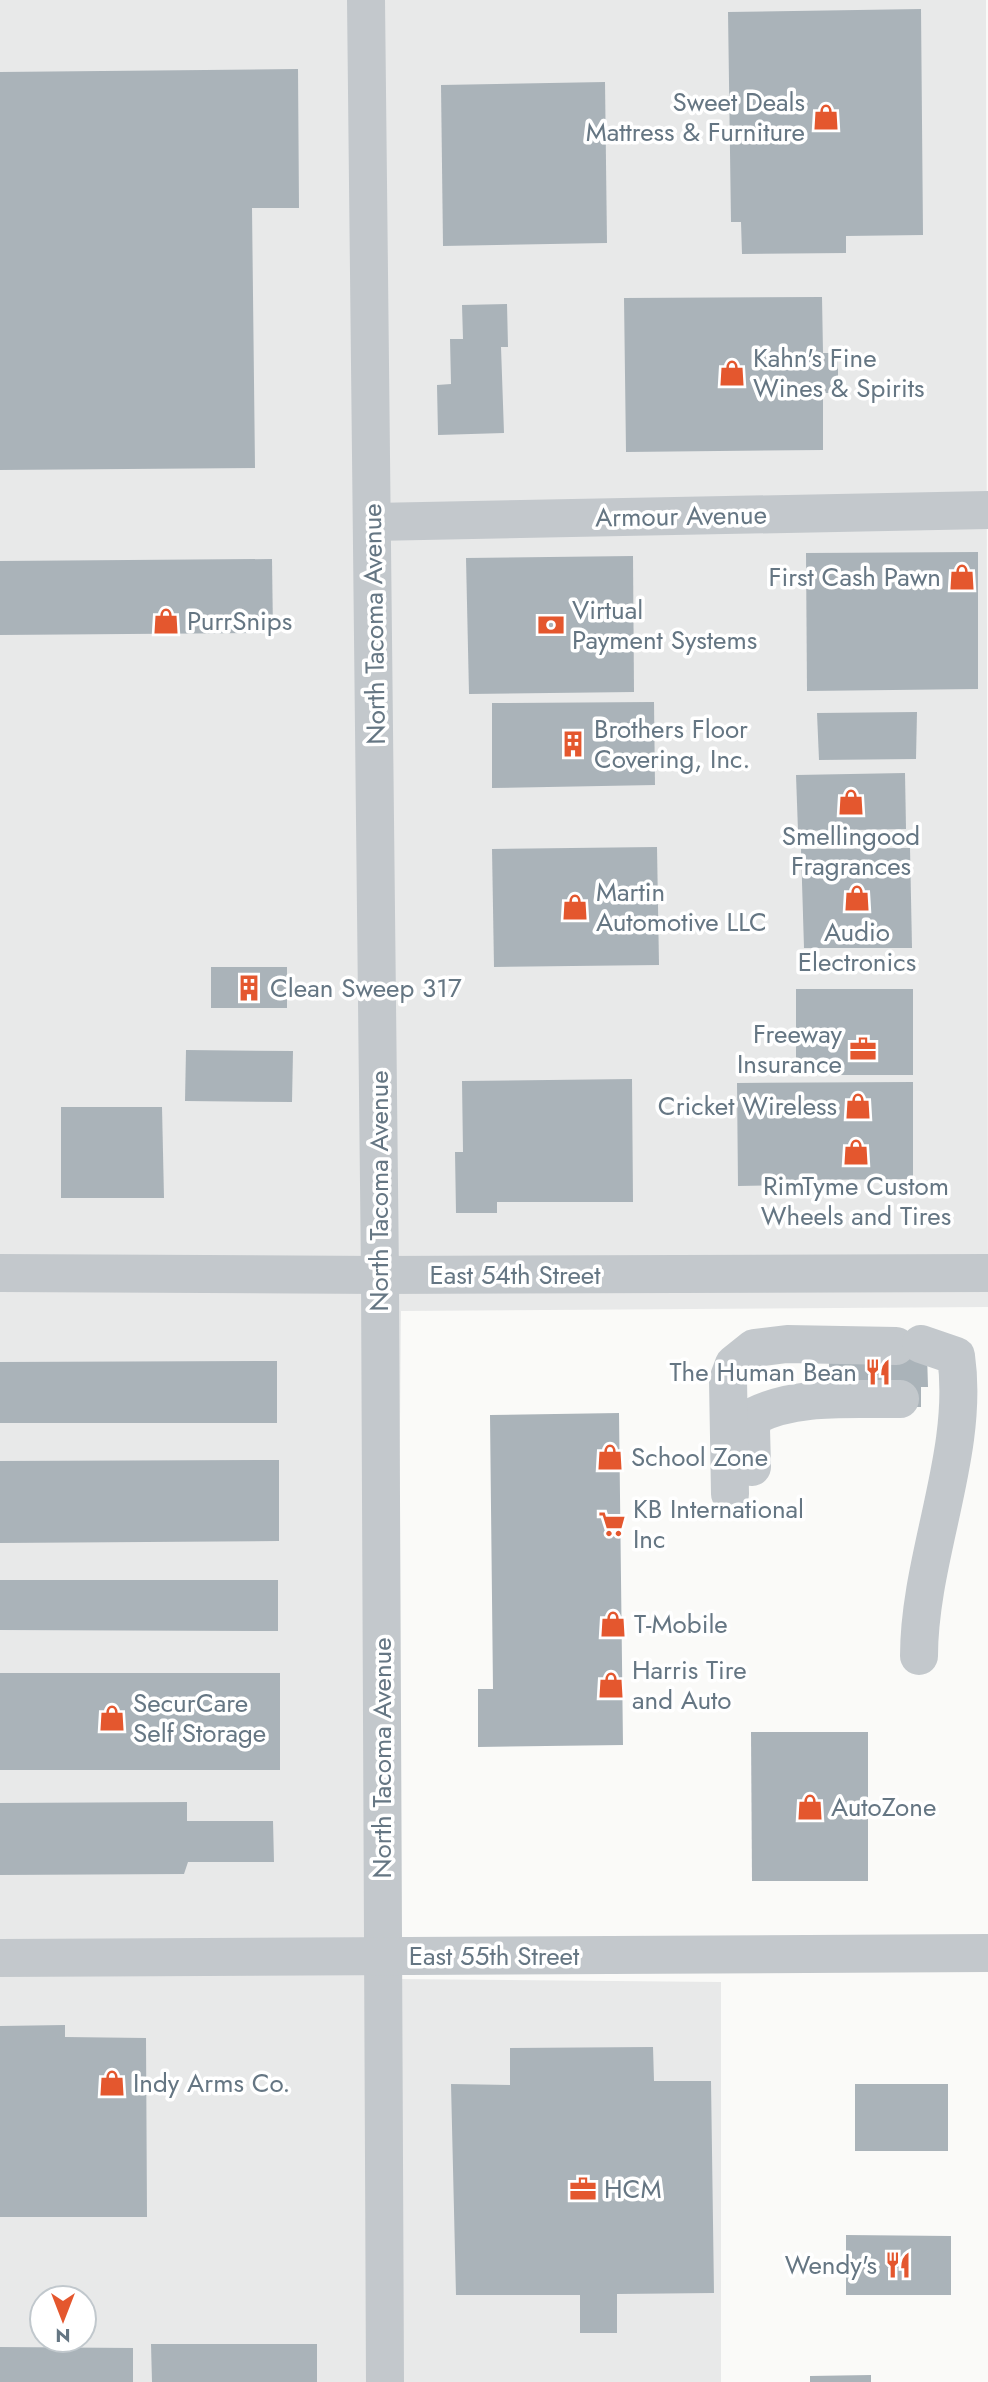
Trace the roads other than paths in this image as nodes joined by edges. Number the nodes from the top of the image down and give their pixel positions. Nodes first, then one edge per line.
1 (366, 0) edge
2 (988, 510) edge
3 (373, 522) junction
4 (0, 1273) edge
5 (988, 1273) edge
6 (380, 1275) junction
7 (926, 1398) junction
8 (919, 1656) dead end
9 (988, 1953) edge
10 (383, 1957) junction
11 (0, 1958) edge
12 (385, 2382) edge

1 - 3 street, North Tacoma Avenue
2 - 3 street, Armour Avenue
3 - 6 street, North Tacoma Avenue
4 - 6 street, East 54th Street
5 - 6 street, East 54th Street
6 - 10 street, North Tacoma Avenue
7 - 7 street
7 - 8 street
9 - 10 street, East 55th Street
10 - 11 street, East 55th Street
10 - 12 street, North Tacoma Avenue

